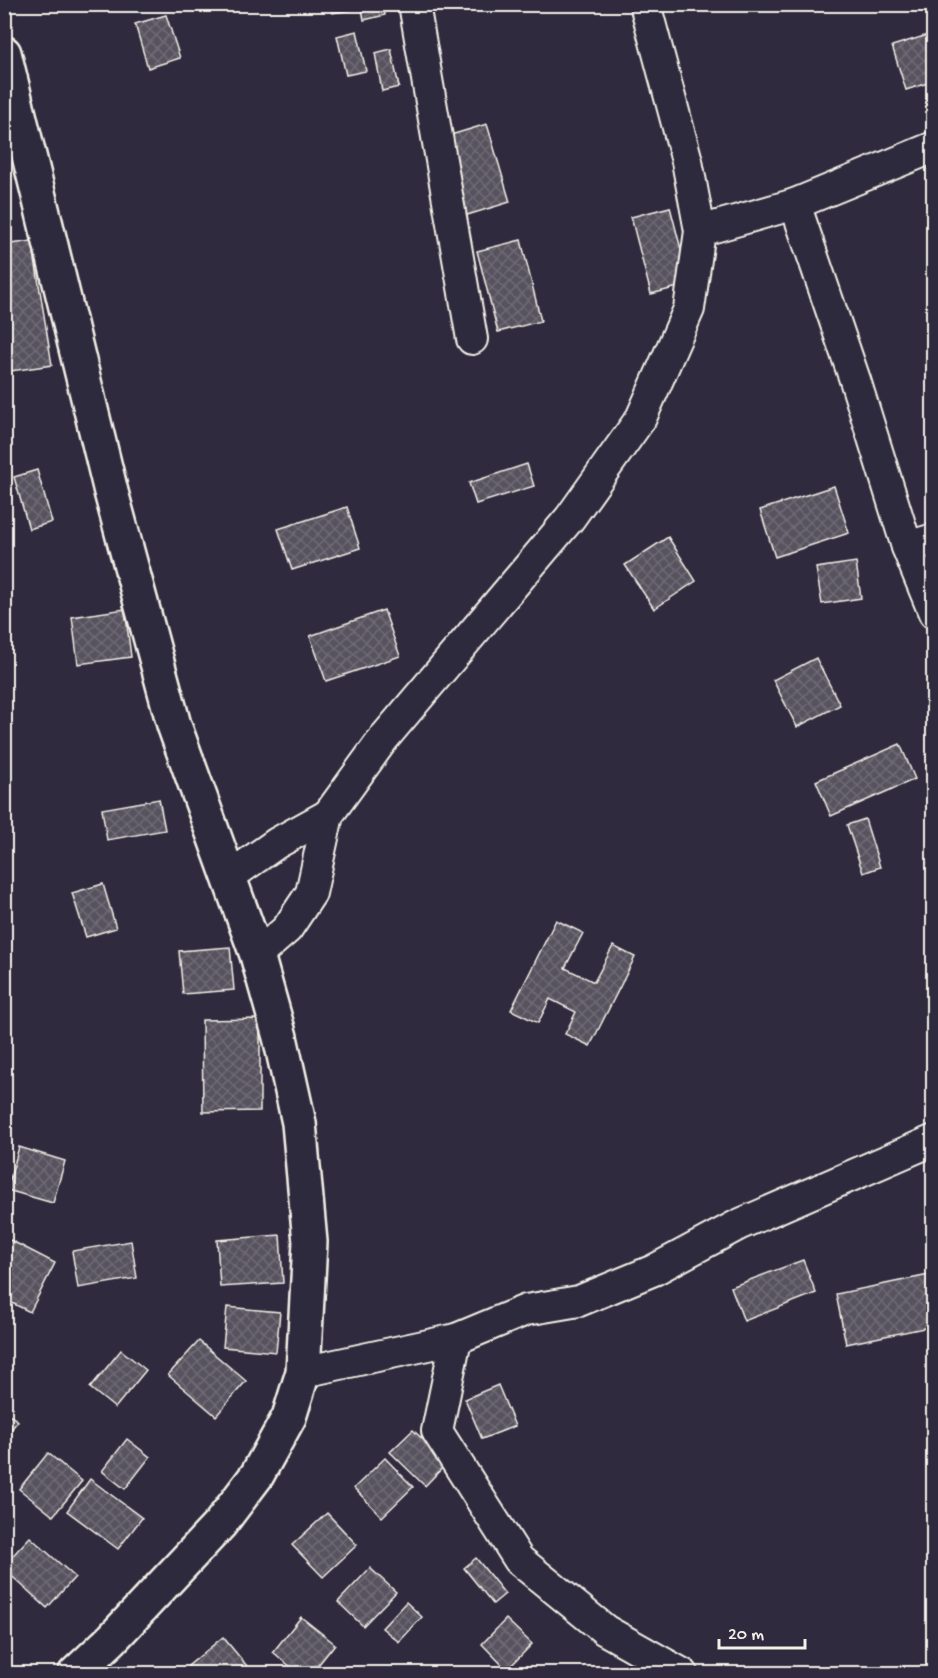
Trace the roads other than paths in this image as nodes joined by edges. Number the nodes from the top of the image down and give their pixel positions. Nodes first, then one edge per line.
1 (414, 4) edge
2 (645, 4) edge
3 (4, 53) edge
4 (933, 147) edge
5 (795, 204) junction
6 (700, 231) junction
7 (472, 339) dead end
8 (920, 543) edge
9 (933, 613) edge
10 (328, 815) junction
11 (230, 876) junction
12 (257, 955) junction
13 (933, 1140) edge
14 (456, 1339) junction
15 (303, 1372) junction
16 (75, 1674) edge
17 (683, 1674) edge

1 - 7 street
2 - 6 street
3 - 11 highway
4 - 5 street
5 - 6 street
5 - 8 street
6 - 10 street
8 - 9 street
10 - 11 street
10 - 12 street
11 - 12 highway
12 - 15 highway
13 - 14 street
14 - 15 street
14 - 17 street
15 - 16 highway

